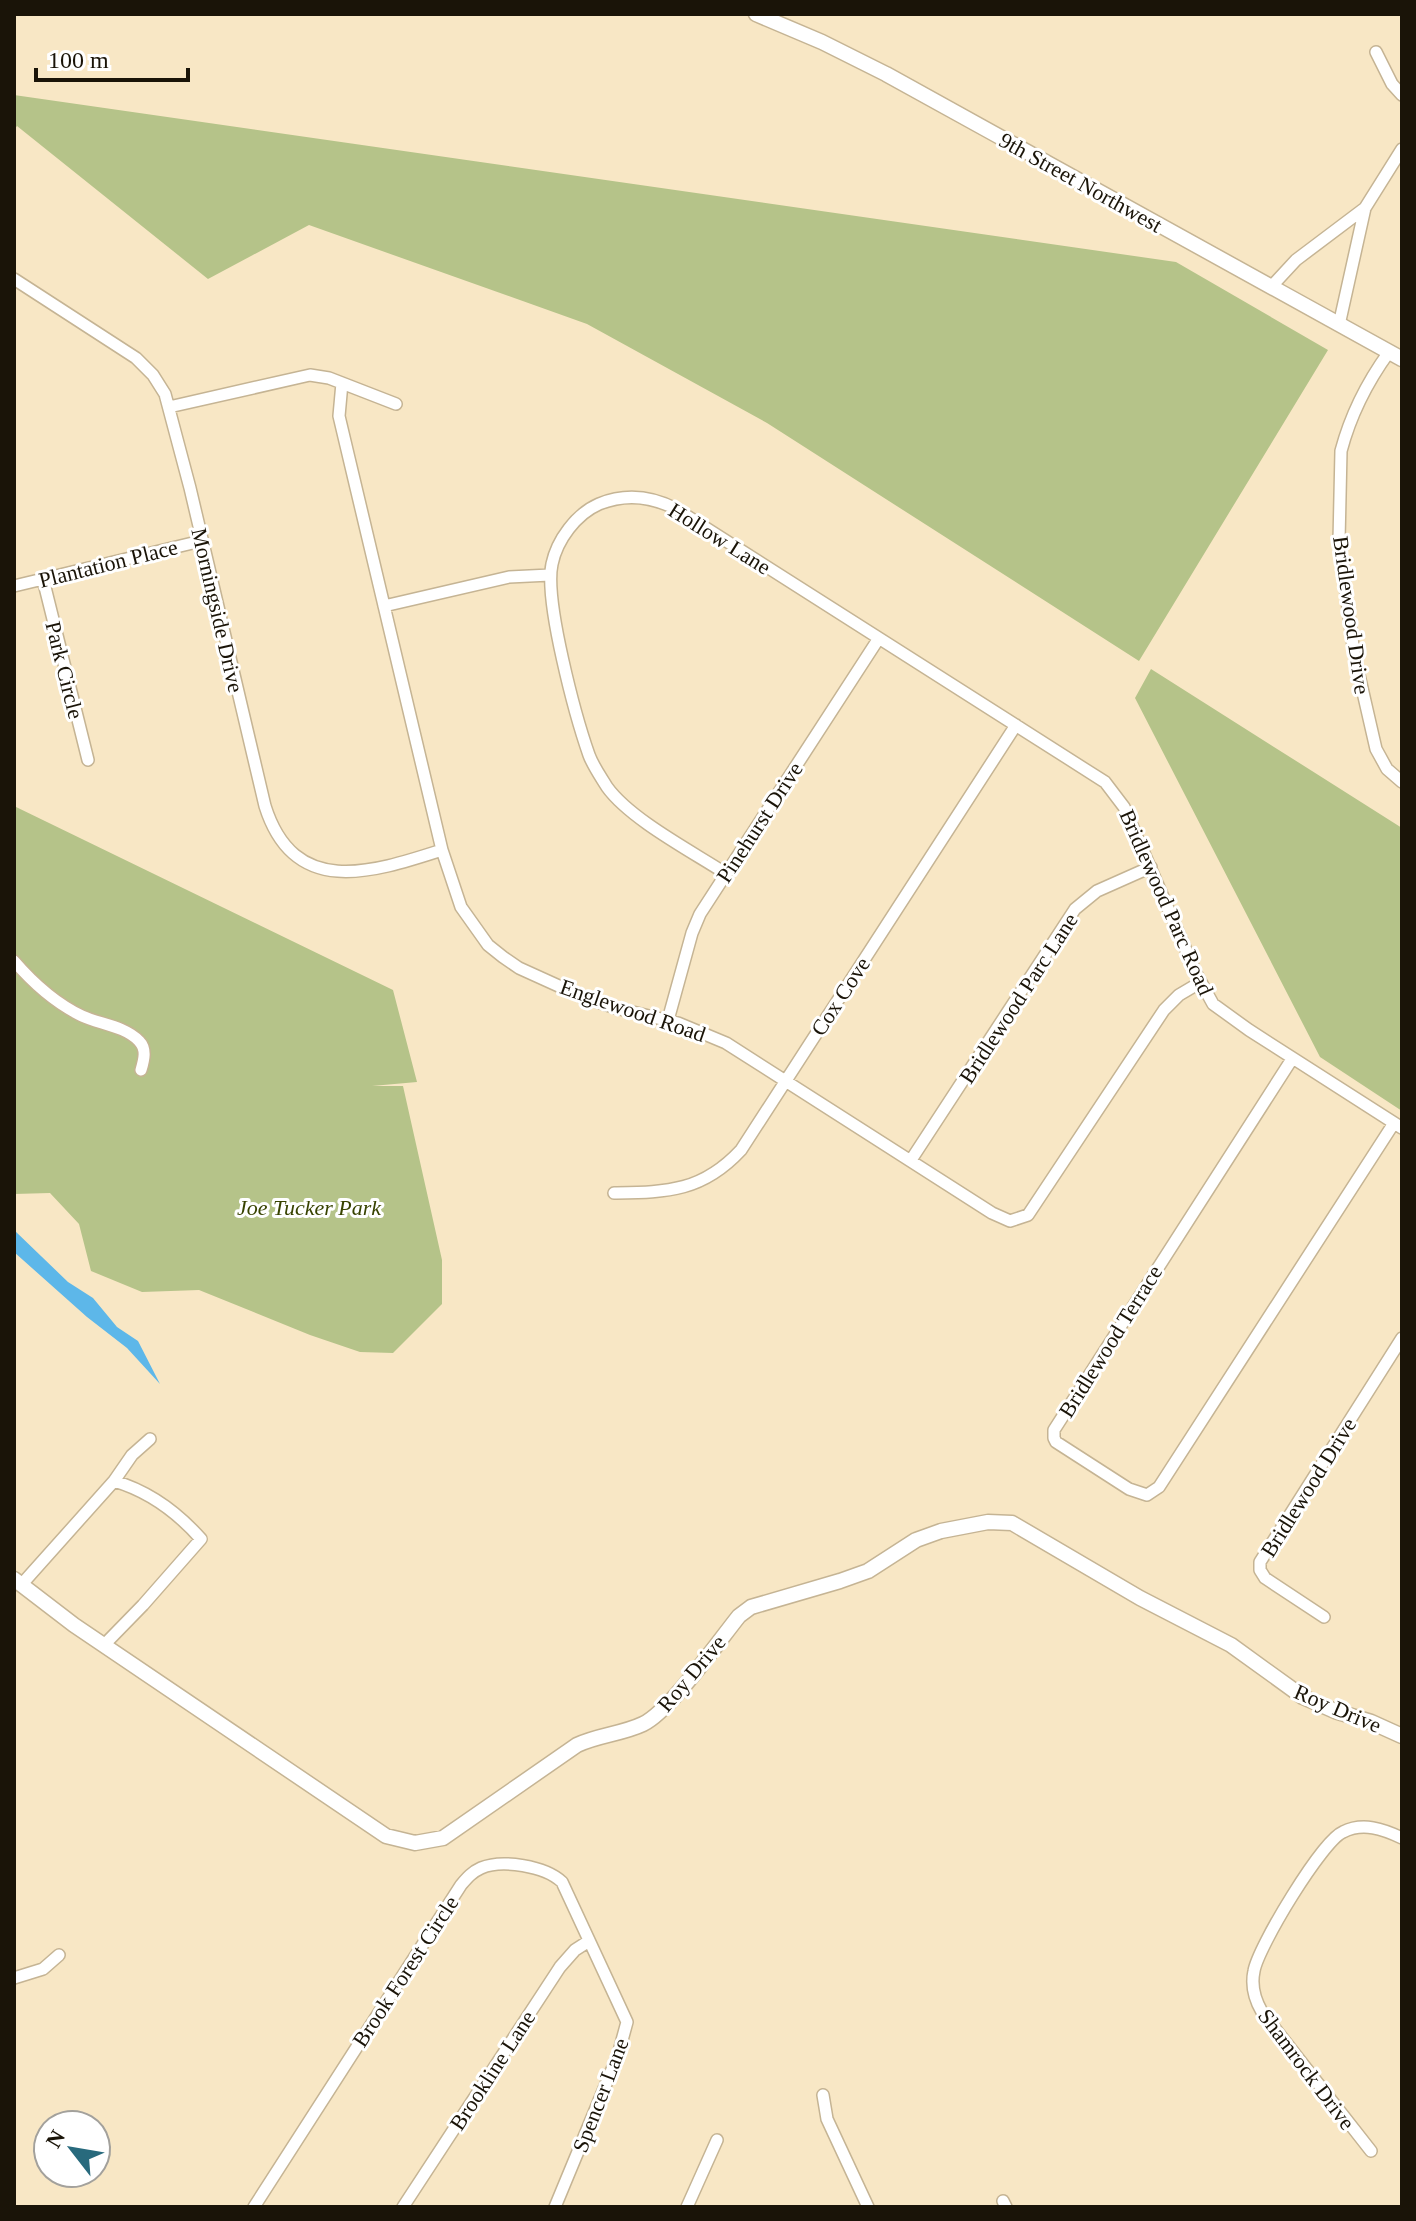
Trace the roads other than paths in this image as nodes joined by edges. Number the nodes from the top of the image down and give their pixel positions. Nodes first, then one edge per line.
1 (756, 14) edge
2 (1376, 52) dead end
3 (1402, 95) edge
4 (1402, 149) edge
5 (1365, 208) junction
6 (14, 279) edge
7 (1271, 287) junction
8 (1339, 325) junction
9 (1395, 356) edge
10 (342, 383) junction
11 (396, 404) dead end
12 (169, 407) junction
13 (201, 541) junction
14 (550, 575) junction
15 (43, 579) junction
16 (14, 586) edge
17 (384, 606) junction
18 (879, 638) junction
19 (1016, 725) junction
20 (88, 760) dead end
21 (1402, 782) edge
22 (442, 850) junction
23 (1151, 867) junction
24 (725, 873) junction
25 (14, 961) edge
26 (1201, 982) junction
27 (668, 1020) junction
28 (1292, 1059) junction
29 (141, 1070) dead end
30 (787, 1079) junction
31 (1398, 1126) edge
32 (911, 1160) junction
33 (614, 1193) dead end
34 (1402, 1338) edge
35 (150, 1439) dead end
36 (114, 1481) junction
37 (18, 1581) edge
38 (1324, 1617) dead end
39 (104, 1645) junction
40 (1402, 1736) edge
41 (1402, 1838) edge
42 (589, 1941) junction
43 (59, 1955) dead end
44 (14, 1978) edge
45 (823, 2095) dead end
46 (717, 2140) dead end
47 (1371, 2151) dead end
48 (254, 2207) edge
49 (403, 2207) edge
50 (555, 2207) edge
51 (687, 2207) edge
52 (868, 2207) edge

1 - 7 street, 9th Street Northwest
2 - 3 street
4 - 5 street
5 - 7 street
5 - 8 street
6 - 12 street, Morningside Drive
7 - 8 street, 9th Street Northwest
8 - 9 street, 9th Street Northwest
9 - 21 street, Bridlewood Drive
10 - 11 street
10 - 12 street
10 - 17 street, Englewood Road
12 - 13 street, Morningside Drive
13 - 15 street, Plantation Place
13 - 22 street, Morningside Drive
14 - 17 street
14 - 18 street, Hollow Lane
14 - 24 street, Hollow Lane
15 - 16 street, Plantation Place
15 - 20 street, Park Circle
17 - 22 street, Englewood Road
18 - 19 street, Hollow Lane
18 - 24 street, Pinehurst Drive
19 - 23 street, Bridlewood Parc Road
19 - 30 street, Cox Cove
22 - 27 street, Englewood Road
23 - 26 street, Bridlewood Parc Road
23 - 32 street, Bridlewood Parc Lane
24 - 27 street, Pinehurst Drive
25 - 29 street
26 - 28 street, Bridlewood Parc Road
26 - 32 street, Englewood Road
27 - 30 street, Englewood Road
28 - 31 street, Bridlewood Parc Road
28 - 31 street, Bridlewood Terrace
30 - 32 street, Englewood Road
30 - 33 street, Cox Cove
34 - 38 street, Bridlewood Drive
35 - 36 street
36 - 37 street
36 - 39 street
37 - 39 street, Roy Drive
39 - 40 street, Roy Drive
41 - 47 street, Shamrock Drive
42 - 48 street, Brook Forest Circle
42 - 49 street, Brookline Lane
42 - 50 street, Spencer Lane
43 - 44 street
45 - 52 street
46 - 51 street

